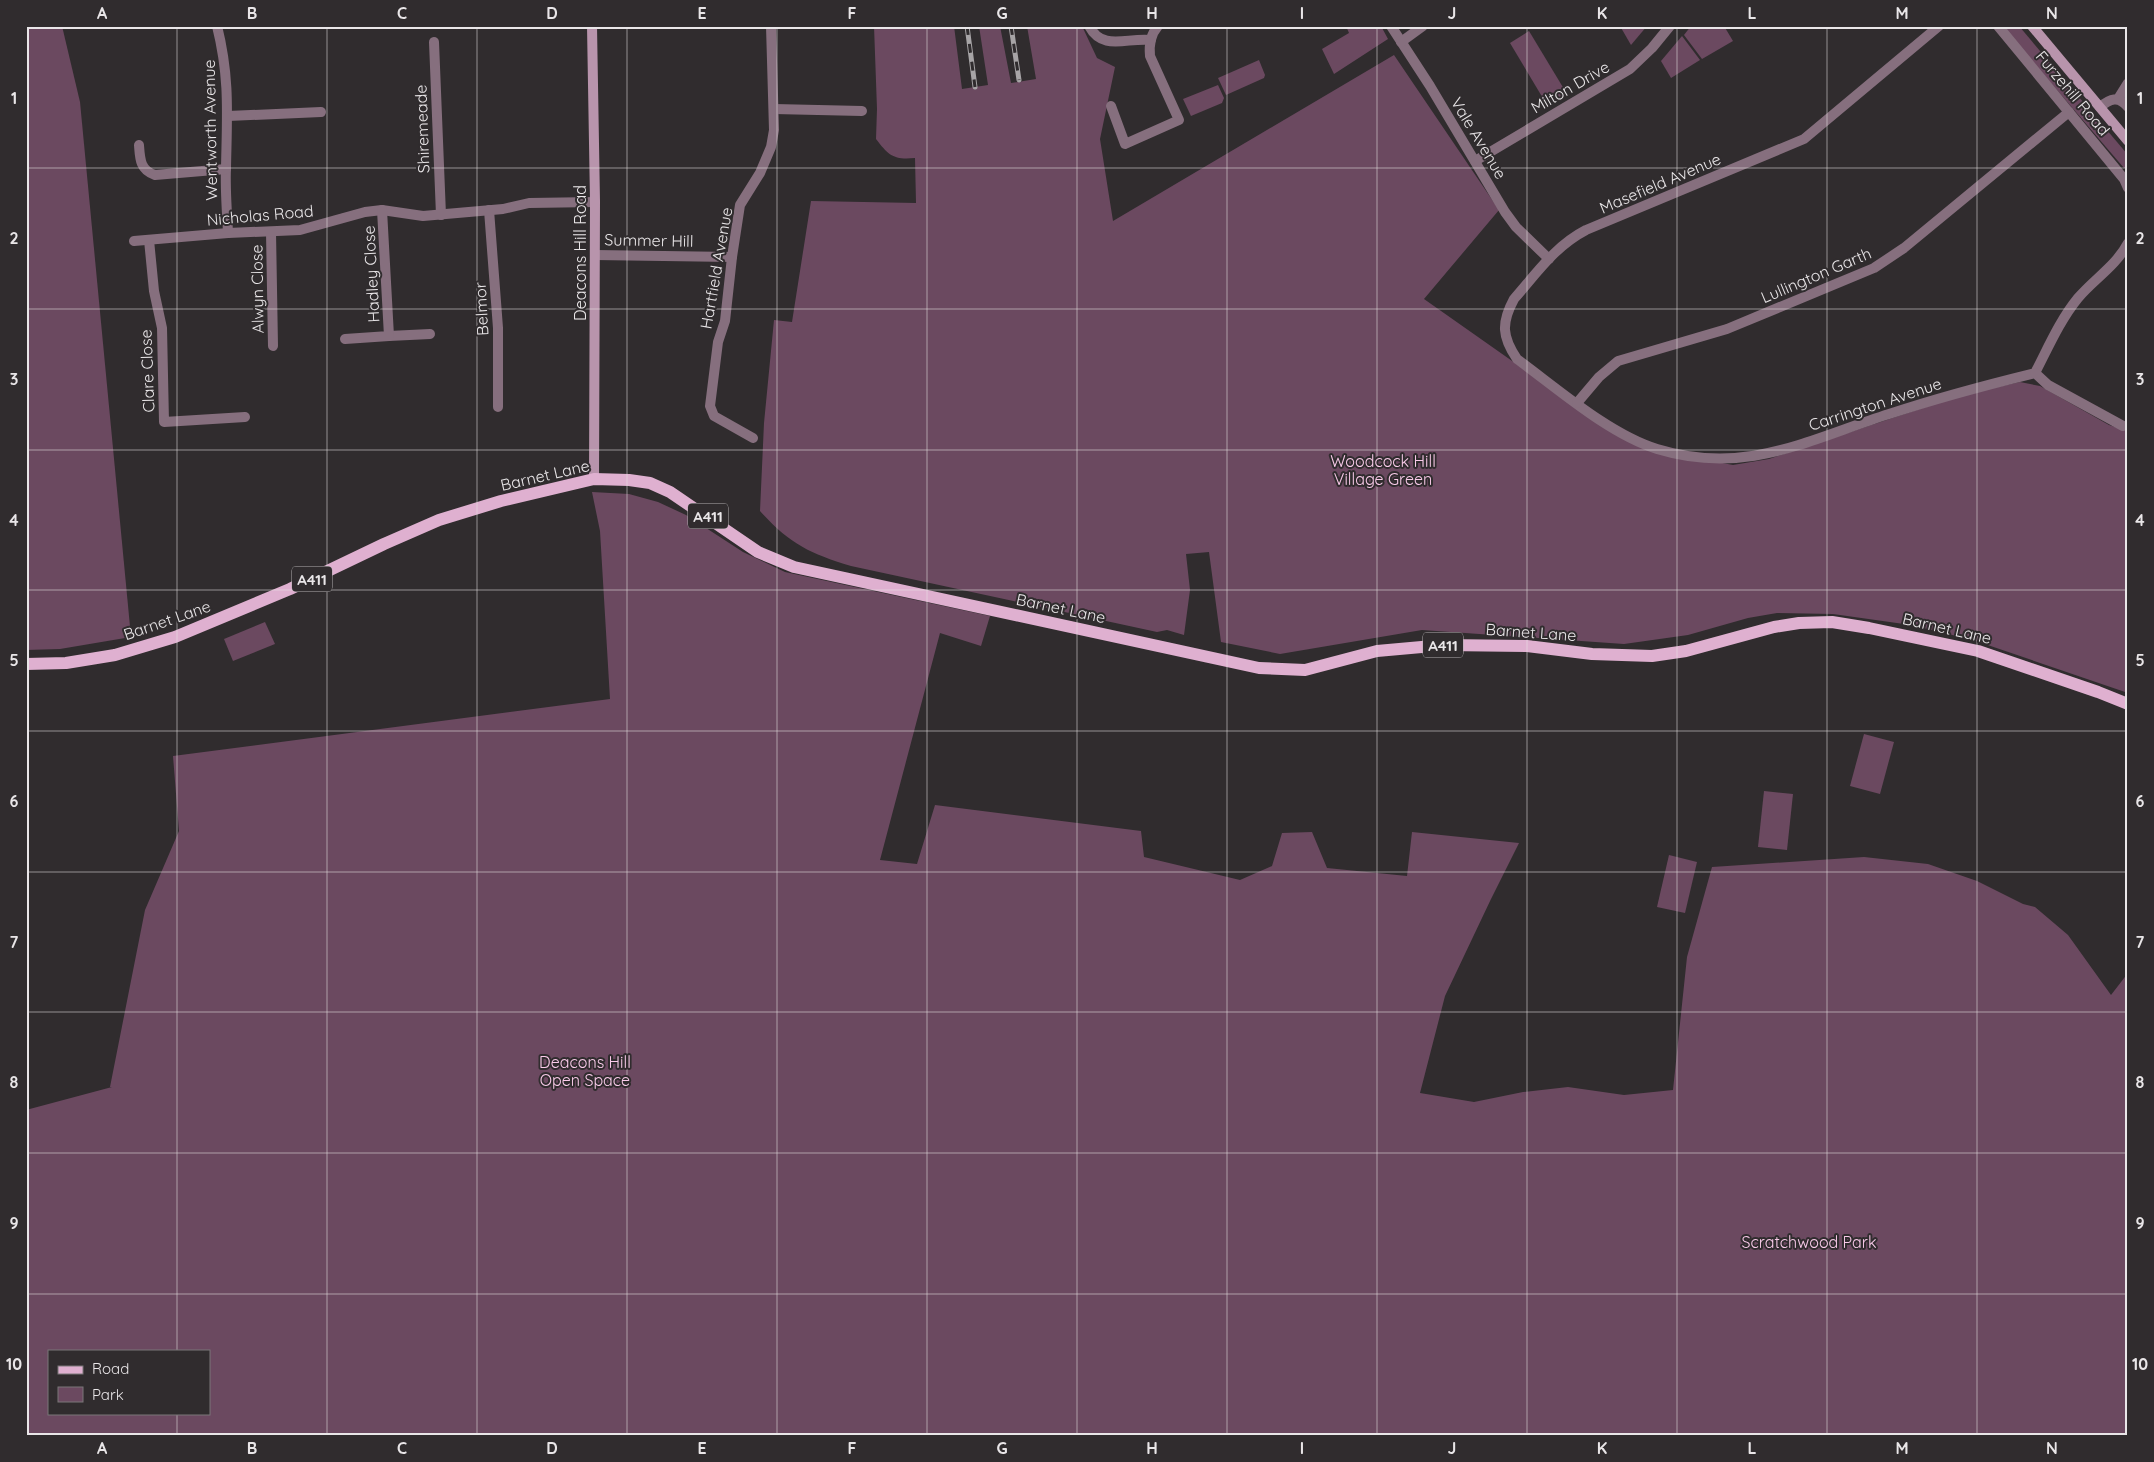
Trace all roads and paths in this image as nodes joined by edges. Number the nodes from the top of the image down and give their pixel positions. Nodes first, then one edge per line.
1 (217, 26) edge
2 (592, 26) edge
3 (771, 26) edge
4 (1089, 26) edge
5 (1158, 26) edge
6 (1391, 26) edge
7 (1423, 26) edge
8 (1670, 26) edge
9 (1939, 26) edge
10 (1998, 26) edge
11 (2032, 26) edge
12 (1151, 40) junction
13 (434, 42) dead end
14 (1401, 42) junction
15 (2128, 82) edge
16 (2118, 99) junction
17 (1111, 106) dead end
18 (2100, 107) junction
19 (2128, 107) edge
20 (774, 109) junction
21 (862, 111) dead end
22 (321, 112) dead end
23 (2069, 112) junction
24 (228, 116) junction
25 (2128, 141) edge
26 (139, 145) dead end
27 (1475, 161) junction
28 (226, 169) junction
29 (2126, 181) edge
30 (595, 202) junction
31 (382, 210) junction
32 (489, 210) junction
33 (441, 215) junction
34 (271, 232) junction
35 (228, 233) junction
36 (149, 240) junction
37 (134, 241) dead end
38 (2128, 243) edge
39 (595, 254) junction
40 (732, 257) junction
41 (1549, 259) junction
42 (430, 334) dead end
43 (389, 336) junction
44 (345, 339) dead end
45 (273, 346) dead end
46 (2035, 373) junction
47 (1577, 403) junction
48 (498, 407) dead end
49 (245, 417) dead end
50 (2123, 426) dead end
51 (753, 438) dead end
52 (594, 479) junction
53 (26, 664) edge
54 (2128, 704) edge

1 - 24 street, Wentworth Avenue
2 - 30 street, Deacons Hill Road
3 - 20 street, Hartfield Avenue
4 - 12 street
5 - 12 street
6 - 14 street, Vale Avenue
7 - 14 street
8 - 27 street, Milton Drive
9 - 41 street, Masefield Avenue
10 - 23 street, Furzehill Road
11 - 18 street, Furzehill Road
12 - 17 street
13 - 33 street, Shiremeade
14 - 27 street, Vale Avenue
15 - 16 street
16 - 18 street, Furzehill Road
16 - 19 street, Furzehill Road
18 - 25 street, Furzehill Road
20 - 21 street
20 - 40 street, Hartfield Avenue
22 - 24 street
23 - 29 street, Furzehill Road
23 - 47 street, Lullington Garth
24 - 28 street, Wentworth Avenue
26 - 28 street
27 - 41 street, Vale Avenue
28 - 35 street, Wentworth Avenue
30 - 32 street, Nicholas Road
30 - 39 street, Deacons Hill Road
31 - 33 street, Nicholas Road
31 - 34 street, Nicholas Road
31 - 43 street, Hadley Close
32 - 33 street, Nicholas Road
32 - 48 street, Belmor
34 - 35 street, Nicholas Road
34 - 45 street, Alwyn Close
35 - 36 street, Nicholas Road
36 - 37 street, Nicholas Road
36 - 49 street, Clare Close
38 - 46 street
39 - 40 street, Summer Hill
39 - 52 street, Deacons Hill Road
40 - 51 street, Hartfield Avenue
41 - 47 street, Masefield Avenue
42 - 43 street, Hadley Close
43 - 44 street, Hadley Close
46 - 47 street, Carrington Avenue
46 - 50 street
52 - 53 main road, Barnet Lane / A411
52 - 54 main road, Barnet Lane / A411

